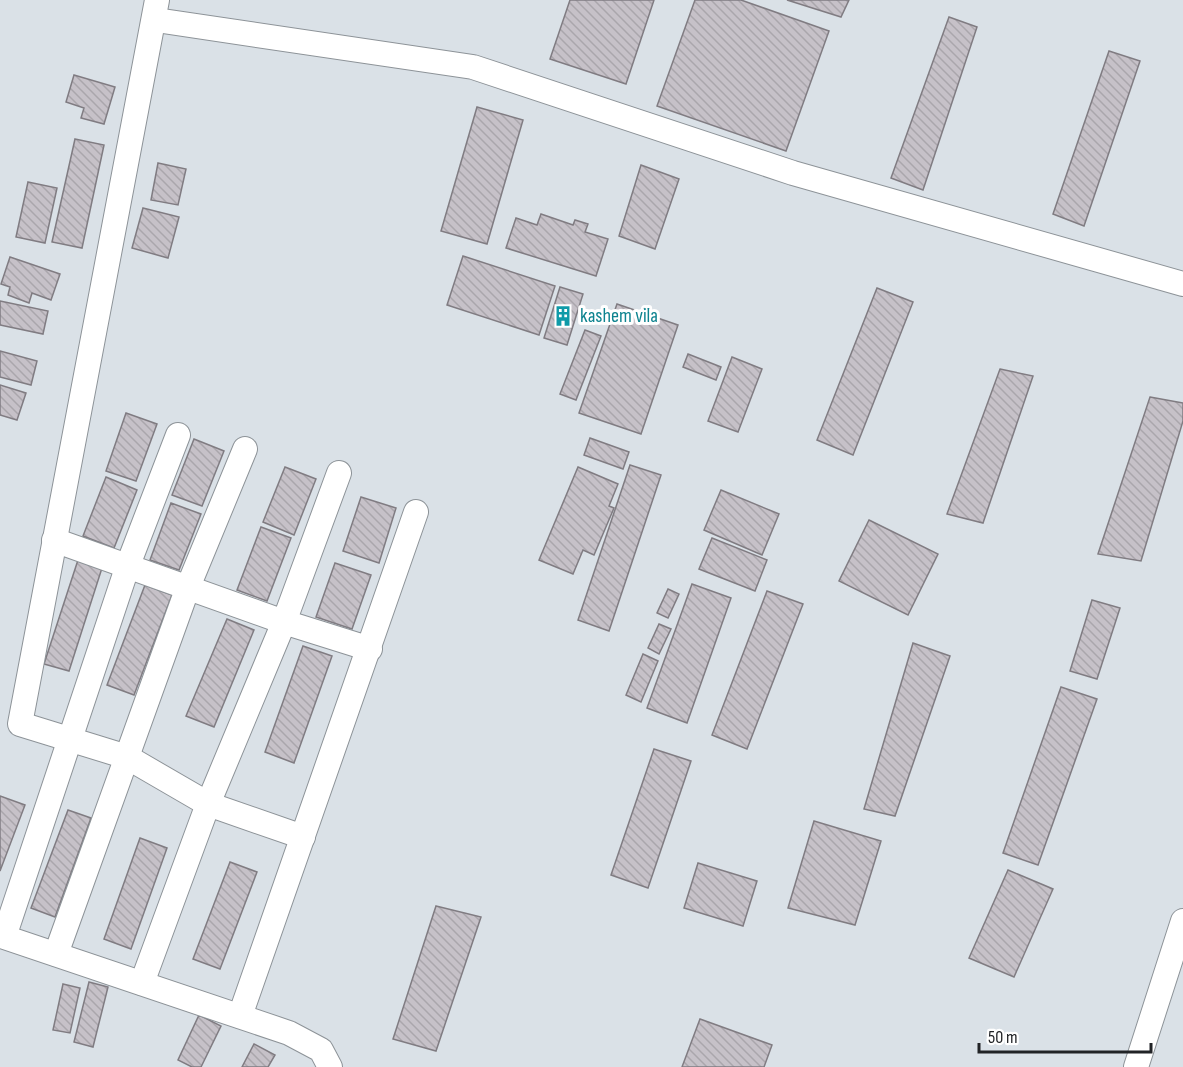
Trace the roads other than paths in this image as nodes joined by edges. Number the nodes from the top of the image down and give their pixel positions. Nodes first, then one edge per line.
1 (156, 10) edge
2 (1183, 284) edge
3 (178, 435) dead end
4 (245, 449) dead end
5 (339, 473) dead end
6 (416, 512) dead end
7 (54, 540) junction
8 (128, 566) junction
9 (189, 587) junction
10 (284, 622) junction
11 (370, 649) junction
12 (72, 738) junction
13 (127, 757) junction
14 (208, 804) junction
15 (303, 837) junction
16 (1183, 921) edge
17 (56, 954) junction
18 (142, 983) junction
19 (240, 1016) junction
20 (330, 1067) edge
21 (1136, 1067) edge

1 - 2 street
1 - 7 street
3 - 8 street
4 - 9 street
5 - 10 street
6 - 11 street
7 - 8 street
7 - 12 street
8 - 9 street
8 - 12 street
9 - 10 street
9 - 13 street
10 - 11 street
10 - 14 street
11 - 15 street
12 - 13 street
12 - 17 street
13 - 14 street
13 - 17 street
14 - 15 street
14 - 18 street
15 - 19 street
16 - 21 street
17 - 18 street
18 - 19 street
19 - 20 street

